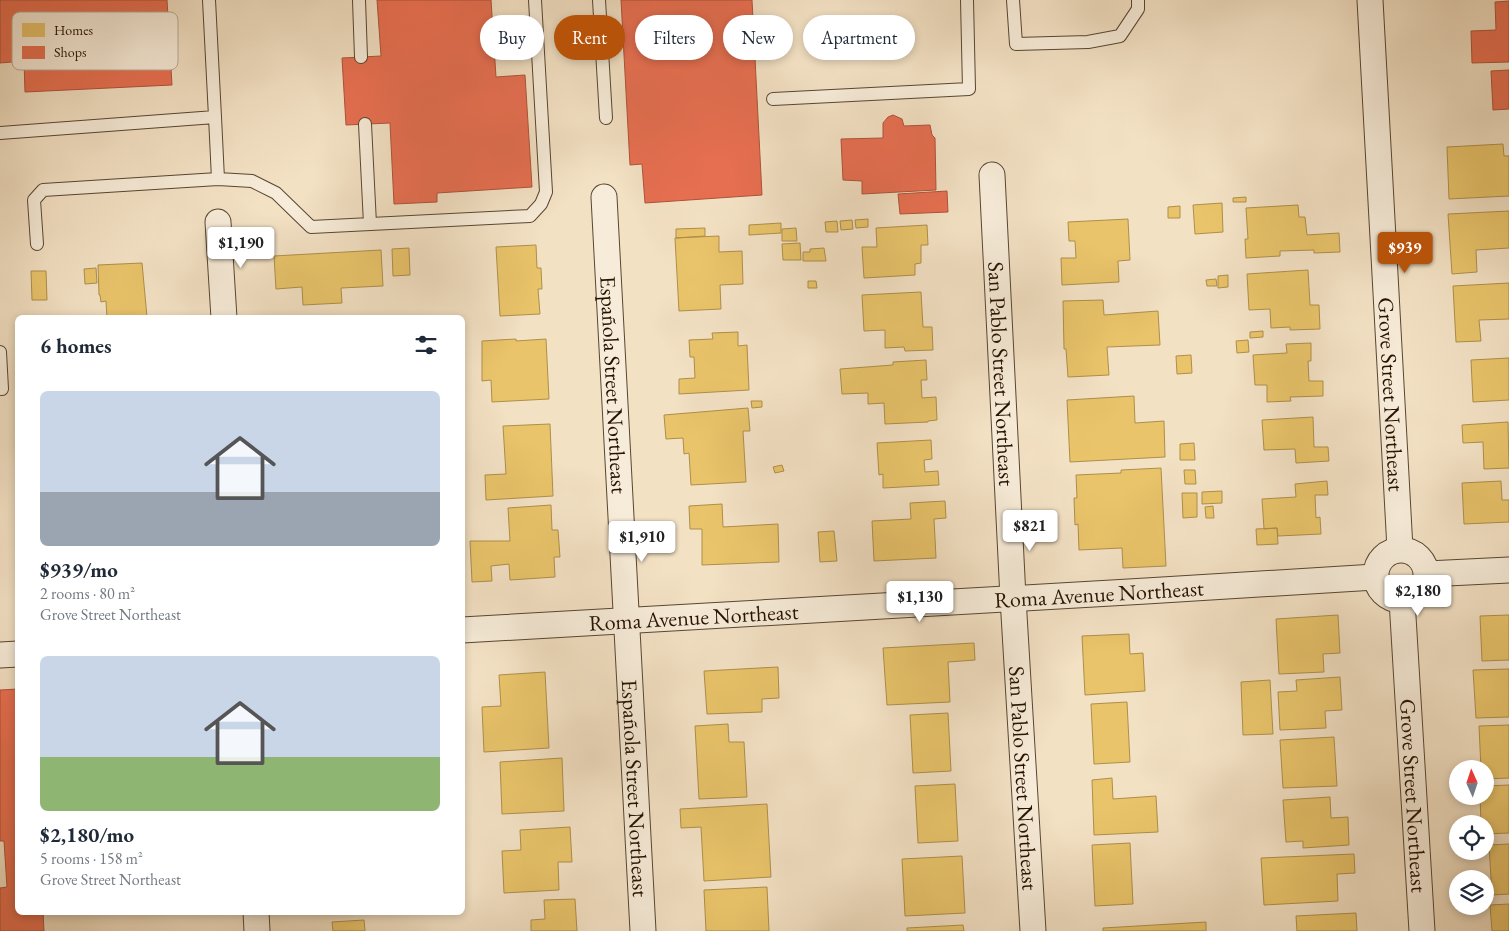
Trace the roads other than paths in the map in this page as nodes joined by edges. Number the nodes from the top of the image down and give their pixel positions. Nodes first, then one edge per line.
1 (209, 0) edge
2 (358, 0) edge
3 (535, 0) edge
4 (600, 0) edge
5 (967, 0) edge
6 (1013, 0) edge
7 (1138, 0) edge
8 (1370, 0) edge
9 (361, 57) dead end
10 (773, 99) dead end
11 (214, 117) junction
12 (606, 118) dead end
13 (365, 124) dead end
14 (0, 133) edge
15 (992, 175) dead end
16 (218, 179) junction
17 (604, 197) dead end
18 (218, 222) dead end
19 (370, 224) junction
20 (37, 244) dead end
21 (224, 315) edge
22 (0, 352) edge
23 (2, 389) dead end
24 (1400, 549) junction
25 (1509, 570) edge
26 (1427, 574) junction
27 (1375, 577) junction
28 (1013, 598) junction
29 (1402, 600) junction
30 (625, 619) junction
31 (465, 630) edge
32 (15, 654) edge
33 (0, 655) edge
34 (256, 915) edge
35 (257, 931) edge
36 (642, 931) edge
37 (1032, 931) edge
38 (1422, 931) edge

1 - 11 lane
2 - 9 lane
3 - 19 lane
4 - 12 lane
5 - 10 lane
6 - 7 lane
8 - 24 street, Grove Street Northeast
11 - 14 lane
11 - 16 lane
13 - 19 lane
15 - 28 street, San Pablo Street Northeast
16 - 19 lane
16 - 20 lane
17 - 30 street, Española Street Northeast
18 - 21 street
22 - 23 lane
24 - 26 street
24 - 27 street
25 - 26 street
26 - 29 street
27 - 28 street, Roma Avenue Northeast
27 - 29 street
28 - 30 street, Roma Avenue Northeast
28 - 37 street, San Pablo Street Northeast
29 - 38 street, Grove Street Northeast
30 - 31 street, Roma Avenue Northeast
30 - 36 street, Española Street Northeast
32 - 33 street
34 - 35 street

